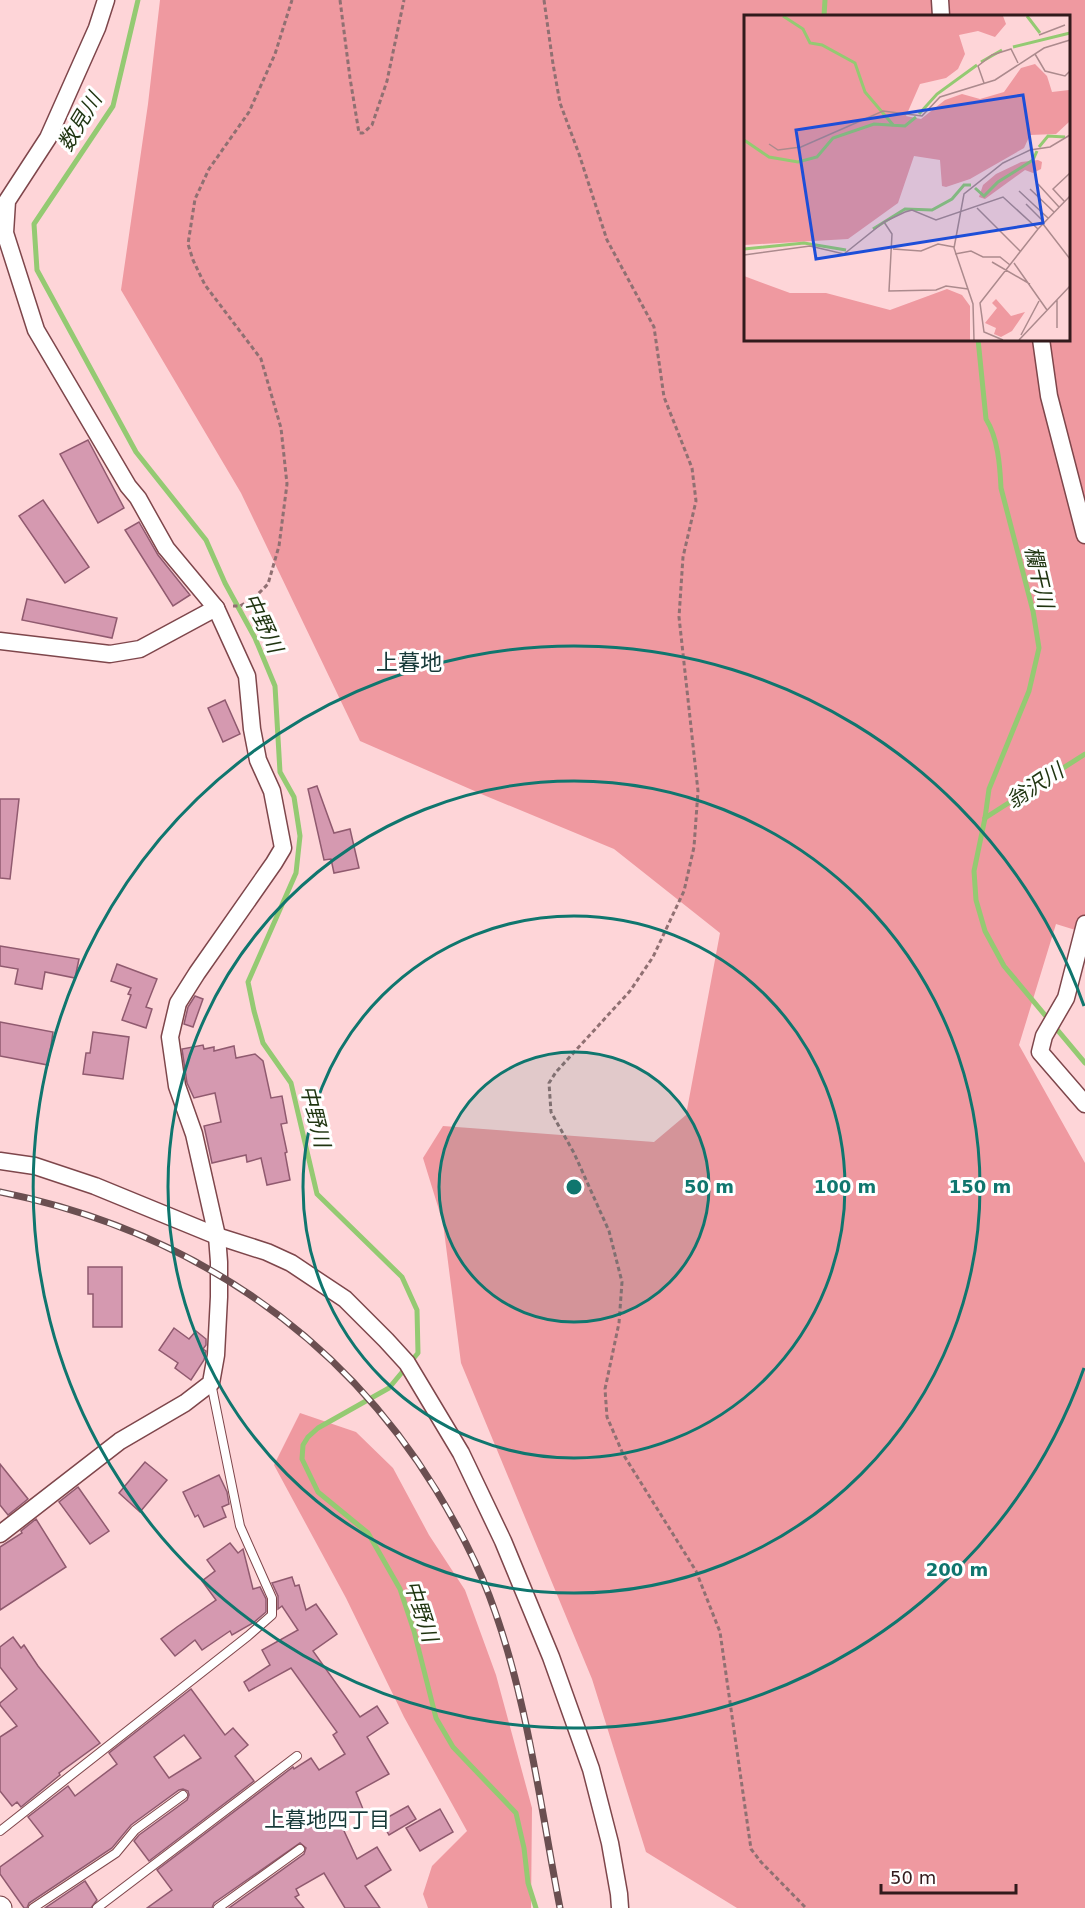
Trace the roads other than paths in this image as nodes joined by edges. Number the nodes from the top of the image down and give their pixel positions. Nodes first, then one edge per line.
1 (106, 0) edge
2 (940, 0) edge
3 (941, 15) edge
4 (1041, 340) edge
5 (1085, 535) edge
6 (216, 608) junction
7 (0, 641) edge
8 (1085, 924) edge
9 (1085, 1104) edge
10 (0, 1161) edge
11 (217, 1236) junction
12 (211, 1383) junction
13 (0, 1534) edge
14 (297, 1756) dead end
15 (183, 1795) dead end
16 (0, 1832) edge
17 (300, 1849) dead end
18 (33, 1908) edge
19 (97, 1908) edge
20 (218, 1908) edge
21 (620, 1908) edge

1 - 6 street
2 - 3 street
4 - 5 street
6 - 7 street
6 - 11 street
8 - 9 street
10 - 11 street
11 - 12 street
11 - 21 street
12 - 13 street
12 - 16 lane
14 - 19 lane
15 - 18 lane
17 - 20 lane

